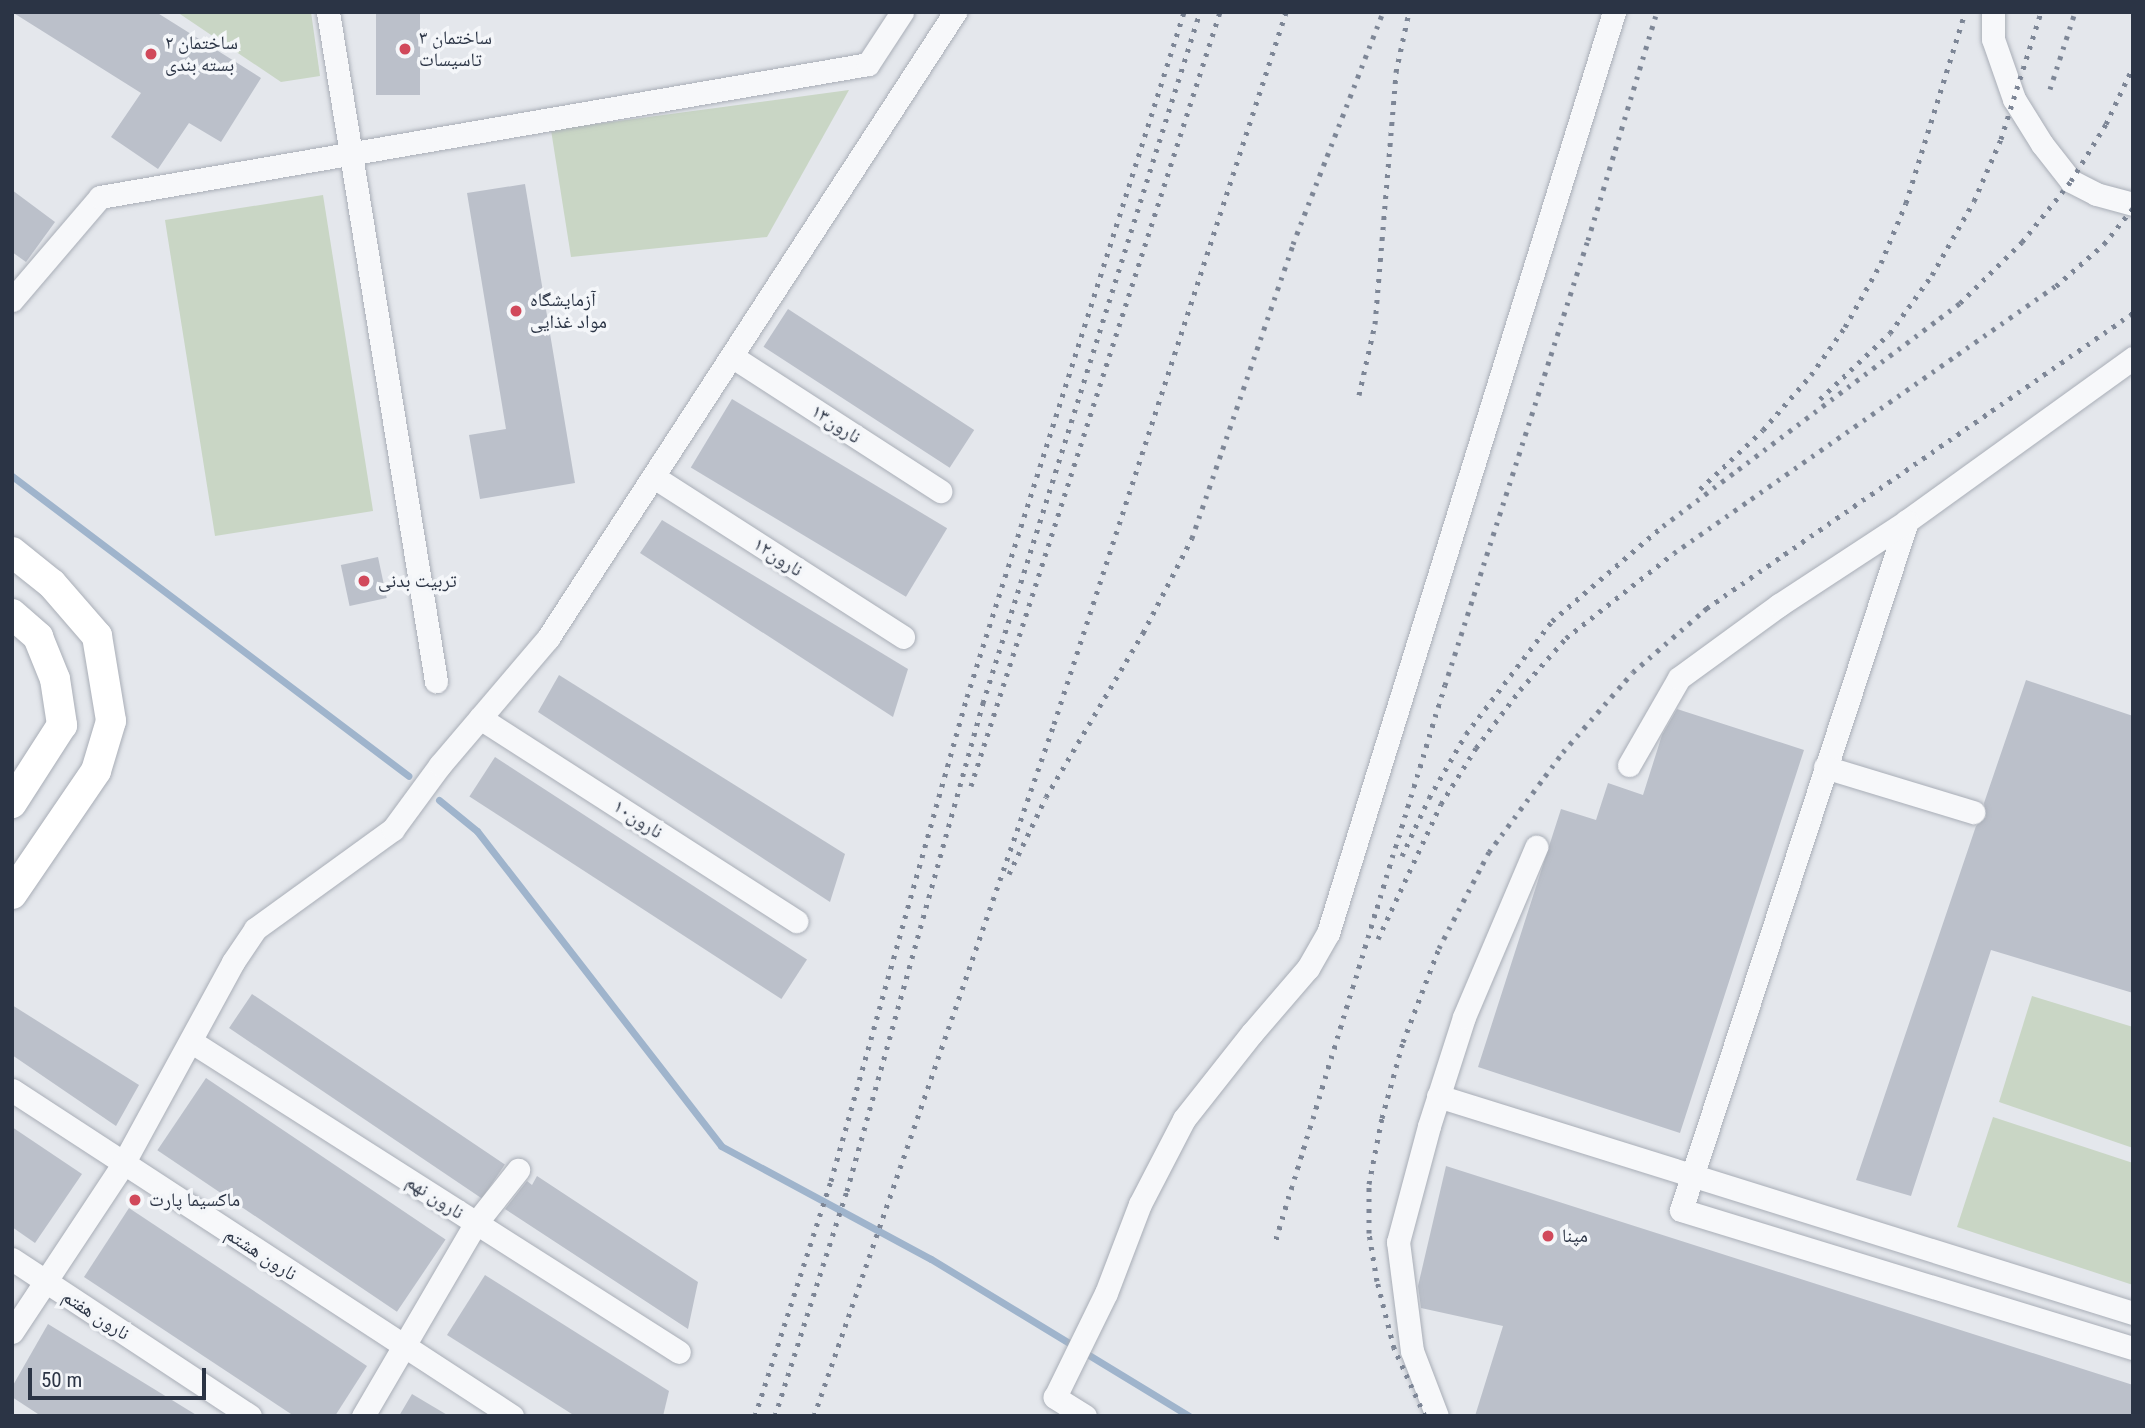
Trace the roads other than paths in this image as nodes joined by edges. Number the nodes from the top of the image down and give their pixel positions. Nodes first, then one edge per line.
1 (327, 12) edge
2 (902, 12) edge
3 (955, 12) edge
4 (1614, 12) edge
5 (1993, 12) edge
6 (350, 152) junction
7 (2133, 204) edge
8 (12, 300) edge
9 (733, 357) junction
10 (2133, 358) edge
11 (654, 477) junction
12 (940, 491) dead end
13 (1906, 522) junction
14 (12, 552) edge
15 (12, 614) edge
16 (903, 637) dead end
17 (436, 681) dead end
18 (480, 718) junction
19 (1629, 765) dead end
20 (1825, 766) junction
21 (12, 803) edge
22 (1973, 812) dead end
23 (1536, 847) dead end
24 (12, 894) edge
25 (796, 921) dead end
26 (192, 1042) junction
27 (12, 1090) edge
28 (1438, 1096) junction
29 (122, 1164) junction
30 (518, 1170) dead end
31 (1692, 1176) junction
32 (476, 1223) junction
33 (12, 1259) edge
34 (47, 1283) junction
35 (2133, 1312) edge
36 (12, 1332) edge
37 (404, 1347) junction
38 (2133, 1348) edge
39 (679, 1352) dead end
40 (250, 1416) edge
41 (363, 1416) edge
42 (512, 1416) edge
43 (1085, 1416) edge
44 (1437, 1416) edge

1 - 6 street
2 - 6 street
3 - 9 street
4 - 43 street
5 - 7 street
6 - 8 street
6 - 17 street
9 - 11 street
9 - 12 street, نارون۱۳
10 - 13 street
11 - 16 street, نارون۱۲
11 - 18 street
13 - 19 street
13 - 20 street
14 - 24 main road
15 - 21 main road
18 - 25 street, نارون۱۰
18 - 26 street
20 - 22 street
20 - 31 street
23 - 28 street
26 - 29 street
26 - 32 street, نارون نهم
27 - 29 street, نارون هشتم
28 - 31 street
28 - 44 street
29 - 34 street
29 - 37 street, نارون هشتم
30 - 32 street
31 - 35 street
31 - 38 street
32 - 37 street
32 - 39 street, نارون نهم
33 - 34 street, نارون هفتم
34 - 36 street
34 - 40 street, نارون هفتم
37 - 41 street
37 - 42 street, نارون هشتم

